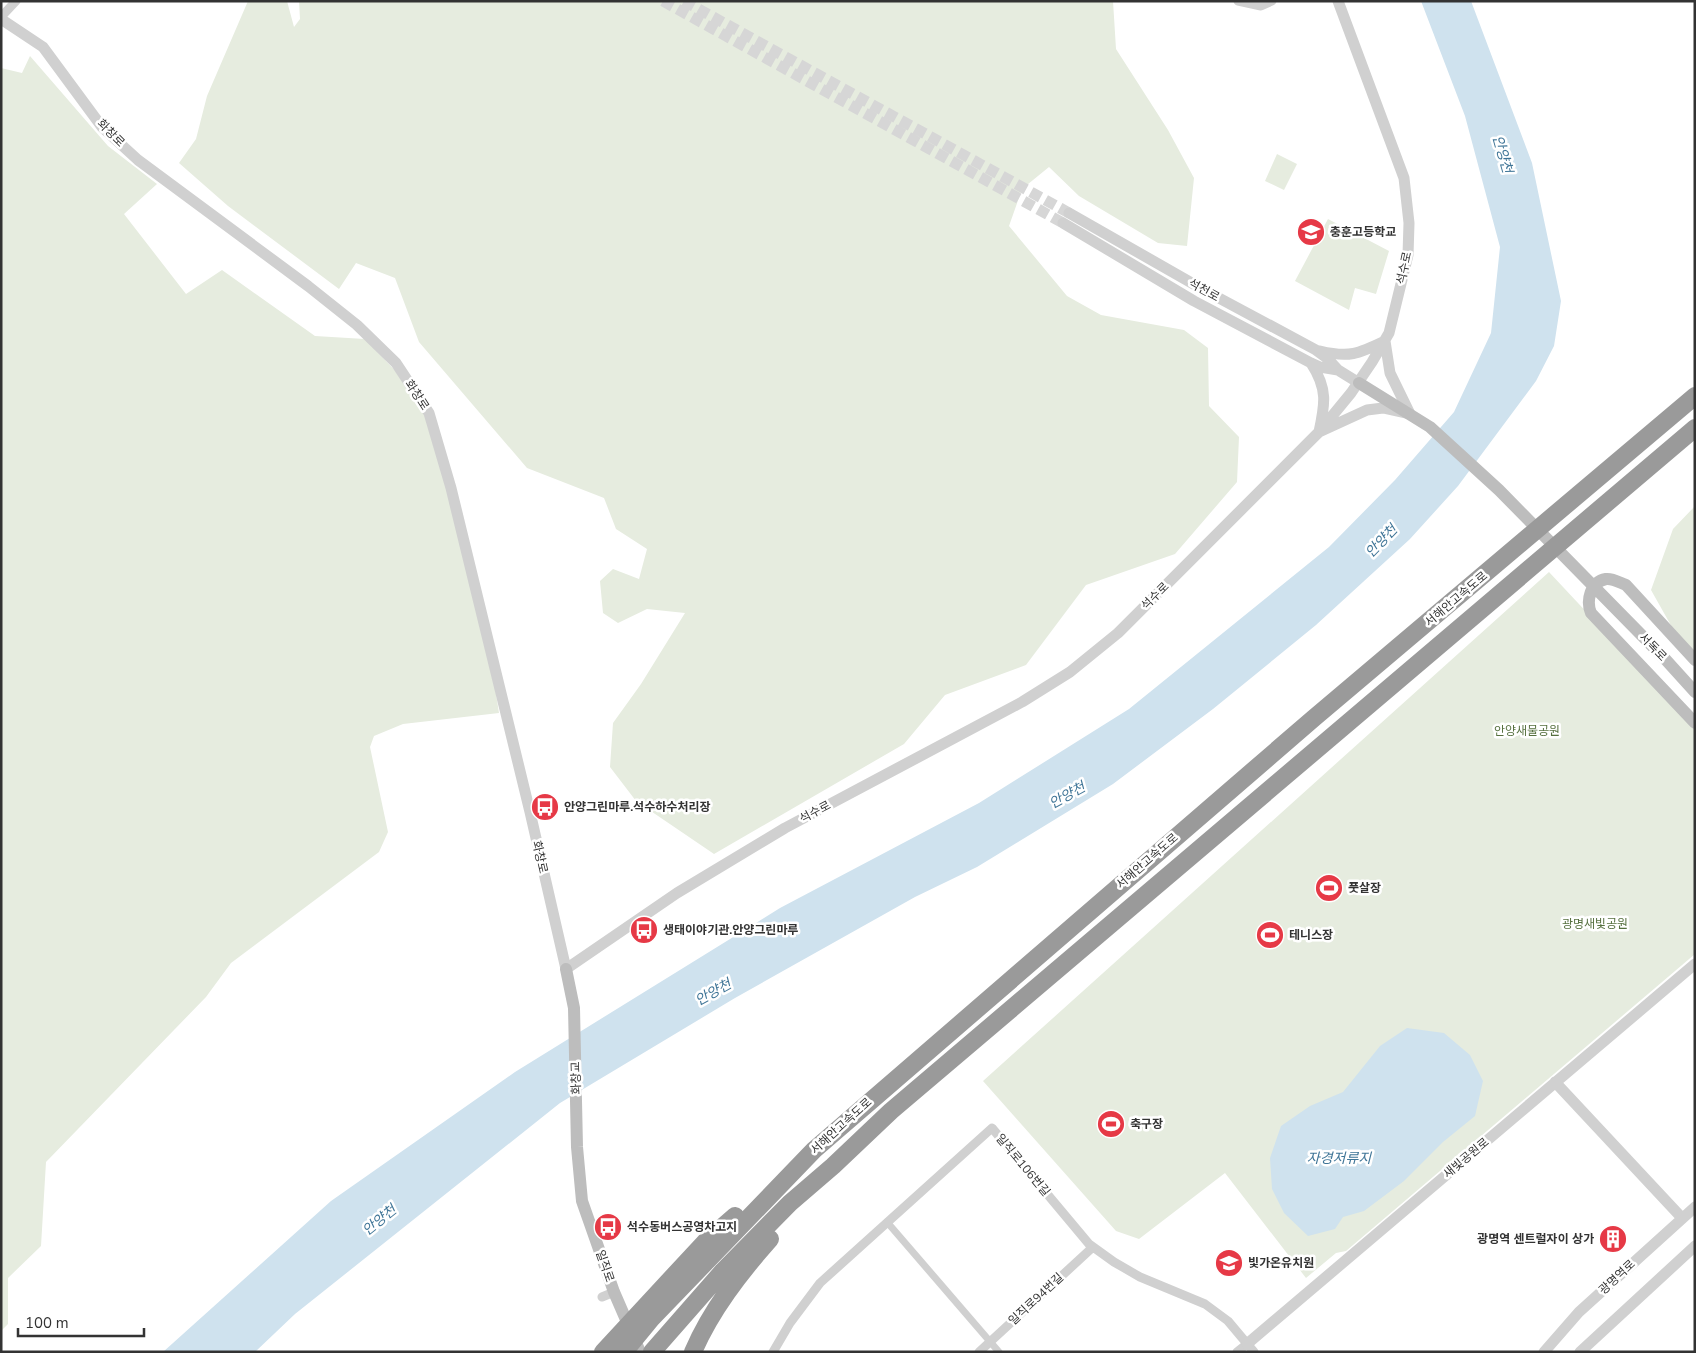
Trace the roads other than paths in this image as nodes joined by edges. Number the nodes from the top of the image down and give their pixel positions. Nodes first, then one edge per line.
1 (16, 1) edge
2 (1238, 1) edge
3 (1272, 1) edge
4 (1338, 1) edge
5 (1, 18) edge
6 (1385, 341) junction
7 (1316, 350) junction
8 (1311, 364) junction
9 (1338, 370) junction
10 (1359, 383) junction
11 (1695, 396) edge
12 (1410, 414) junction
13 (1430, 427) joint
14 (1695, 428) edge
15 (1319, 432) junction
16 (1695, 660) edge
17 (1695, 692) edge
18 (1695, 723) edge
19 (1695, 964) edge
20 (566, 969) junction
21 (1556, 1082) junction
22 (578, 1147) joint
23 (833, 1166) junction
24 (1695, 1207) edge
25 (1682, 1218) junction
26 (887, 1222) junction
27 (1695, 1246) edge
28 (1093, 1247) junction
29 (990, 1342) junction
30 (658, 1346) edge
31 (614, 1348) edge
32 (1250, 1348) edge
33 (640, 1352) edge
34 (693, 1352) edge
35 (774, 1352) edge
36 (979, 1352) edge
37 (999, 1352) edge
38 (1238, 1352) edge
39 (1544, 1352) edge
40 (1580, 1352) edge

1 - 5 street
2 - 3 street
4 - 6 street, 석수로
5 - 20 street, 화창로
6 - 7 street
6 - 10 street, 석수로
6 - 12 street
7 - 8 street, 석천로
7 - 9 street, 석천로
8 - 9 street, 석천로
8 - 15 street
9 - 10 street, 석천로
10 - 12 main road, 석천로
10 - 15 street, 석수로
11 - 31 highway, 서해안고속도로
12 - 13 main road, 석천로
12 - 15 street
13 - 17 main road, 서독로
14 - 23 highway, 서해안고속도로
15 - 20 street, 석수로
16 - 18 main road
19 - 21 street, 새빛공원로
20 - 22 main road, 화창교
21 - 25 street
21 - 32 street, 새빛공원로
22 - 33 main road, 일직로
23 - 30 highway, 서해안고속도로
23 - 34 highway
24 - 25 street, 광명역로
25 - 39 street, 광명역로
26 - 28 street, 일직로106번길
26 - 29 street
26 - 35 street, 일직로106번길
27 - 40 street
28 - 29 street, 일직로94번길
28 - 32 street, 일직로106번길
29 - 36 street, 일직로94번길
29 - 37 street
32 - 38 street, 새빛공원로

